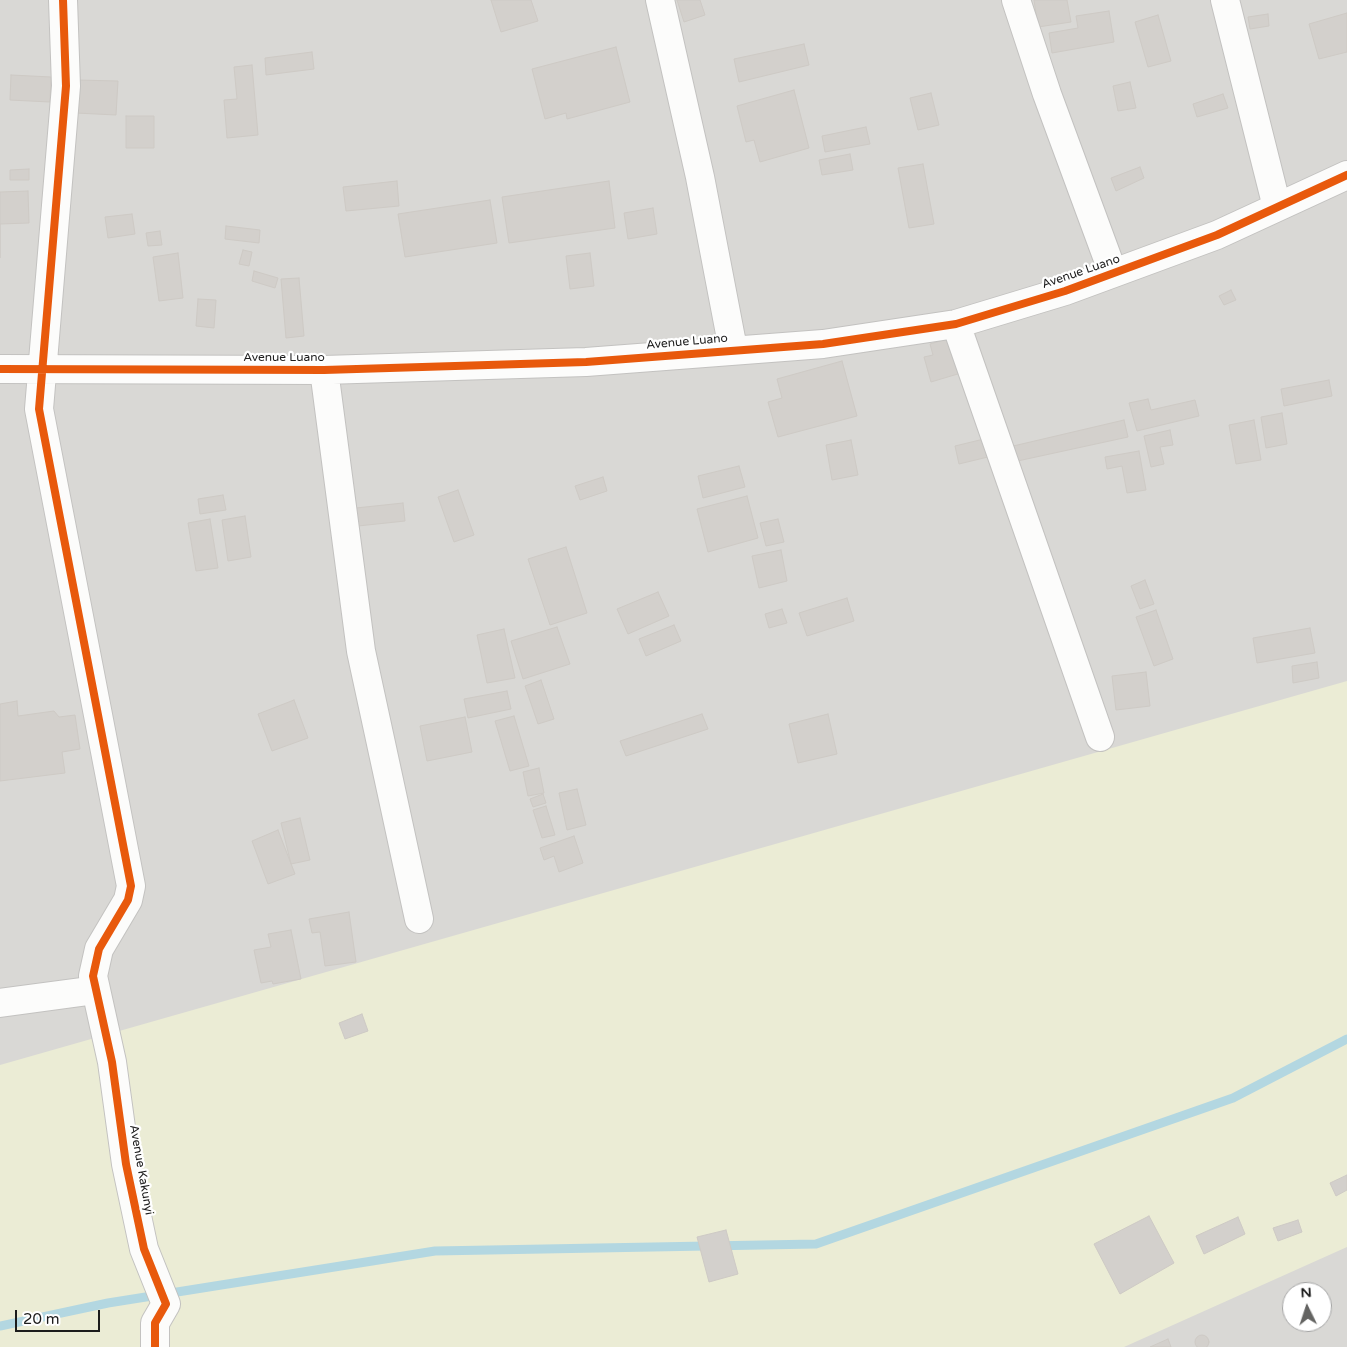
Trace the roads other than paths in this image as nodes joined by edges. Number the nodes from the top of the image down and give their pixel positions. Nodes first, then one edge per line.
1 (63, 0) edge
2 (660, 0) edge
3 (1016, 0) edge
4 (1225, 0) edge
5 (1347, 175) edge
6 (1277, 207) junction
7 (1113, 273) junction
8 (956, 324) junction
9 (734, 349) junction
10 (44, 368) junction
11 (0, 369) edge
12 (324, 370) junction
13 (1100, 737) dead end
14 (419, 919) dead end
15 (96, 990) junction
16 (0, 1003) edge
17 (155, 1347) edge

1 - 10 street
2 - 9 street
3 - 7 street
4 - 6 street
5 - 6 street, Avenue Luano
6 - 7 street, Avenue Luano
7 - 8 street, Avenue Luano
8 - 9 street, Avenue Luano
8 - 13 street
9 - 12 street, Avenue Luano
10 - 11 street, Avenue Luano
10 - 12 street, Avenue Luano
10 - 15 street
12 - 14 street
15 - 16 street
15 - 17 street, Avenue Kakunyi

